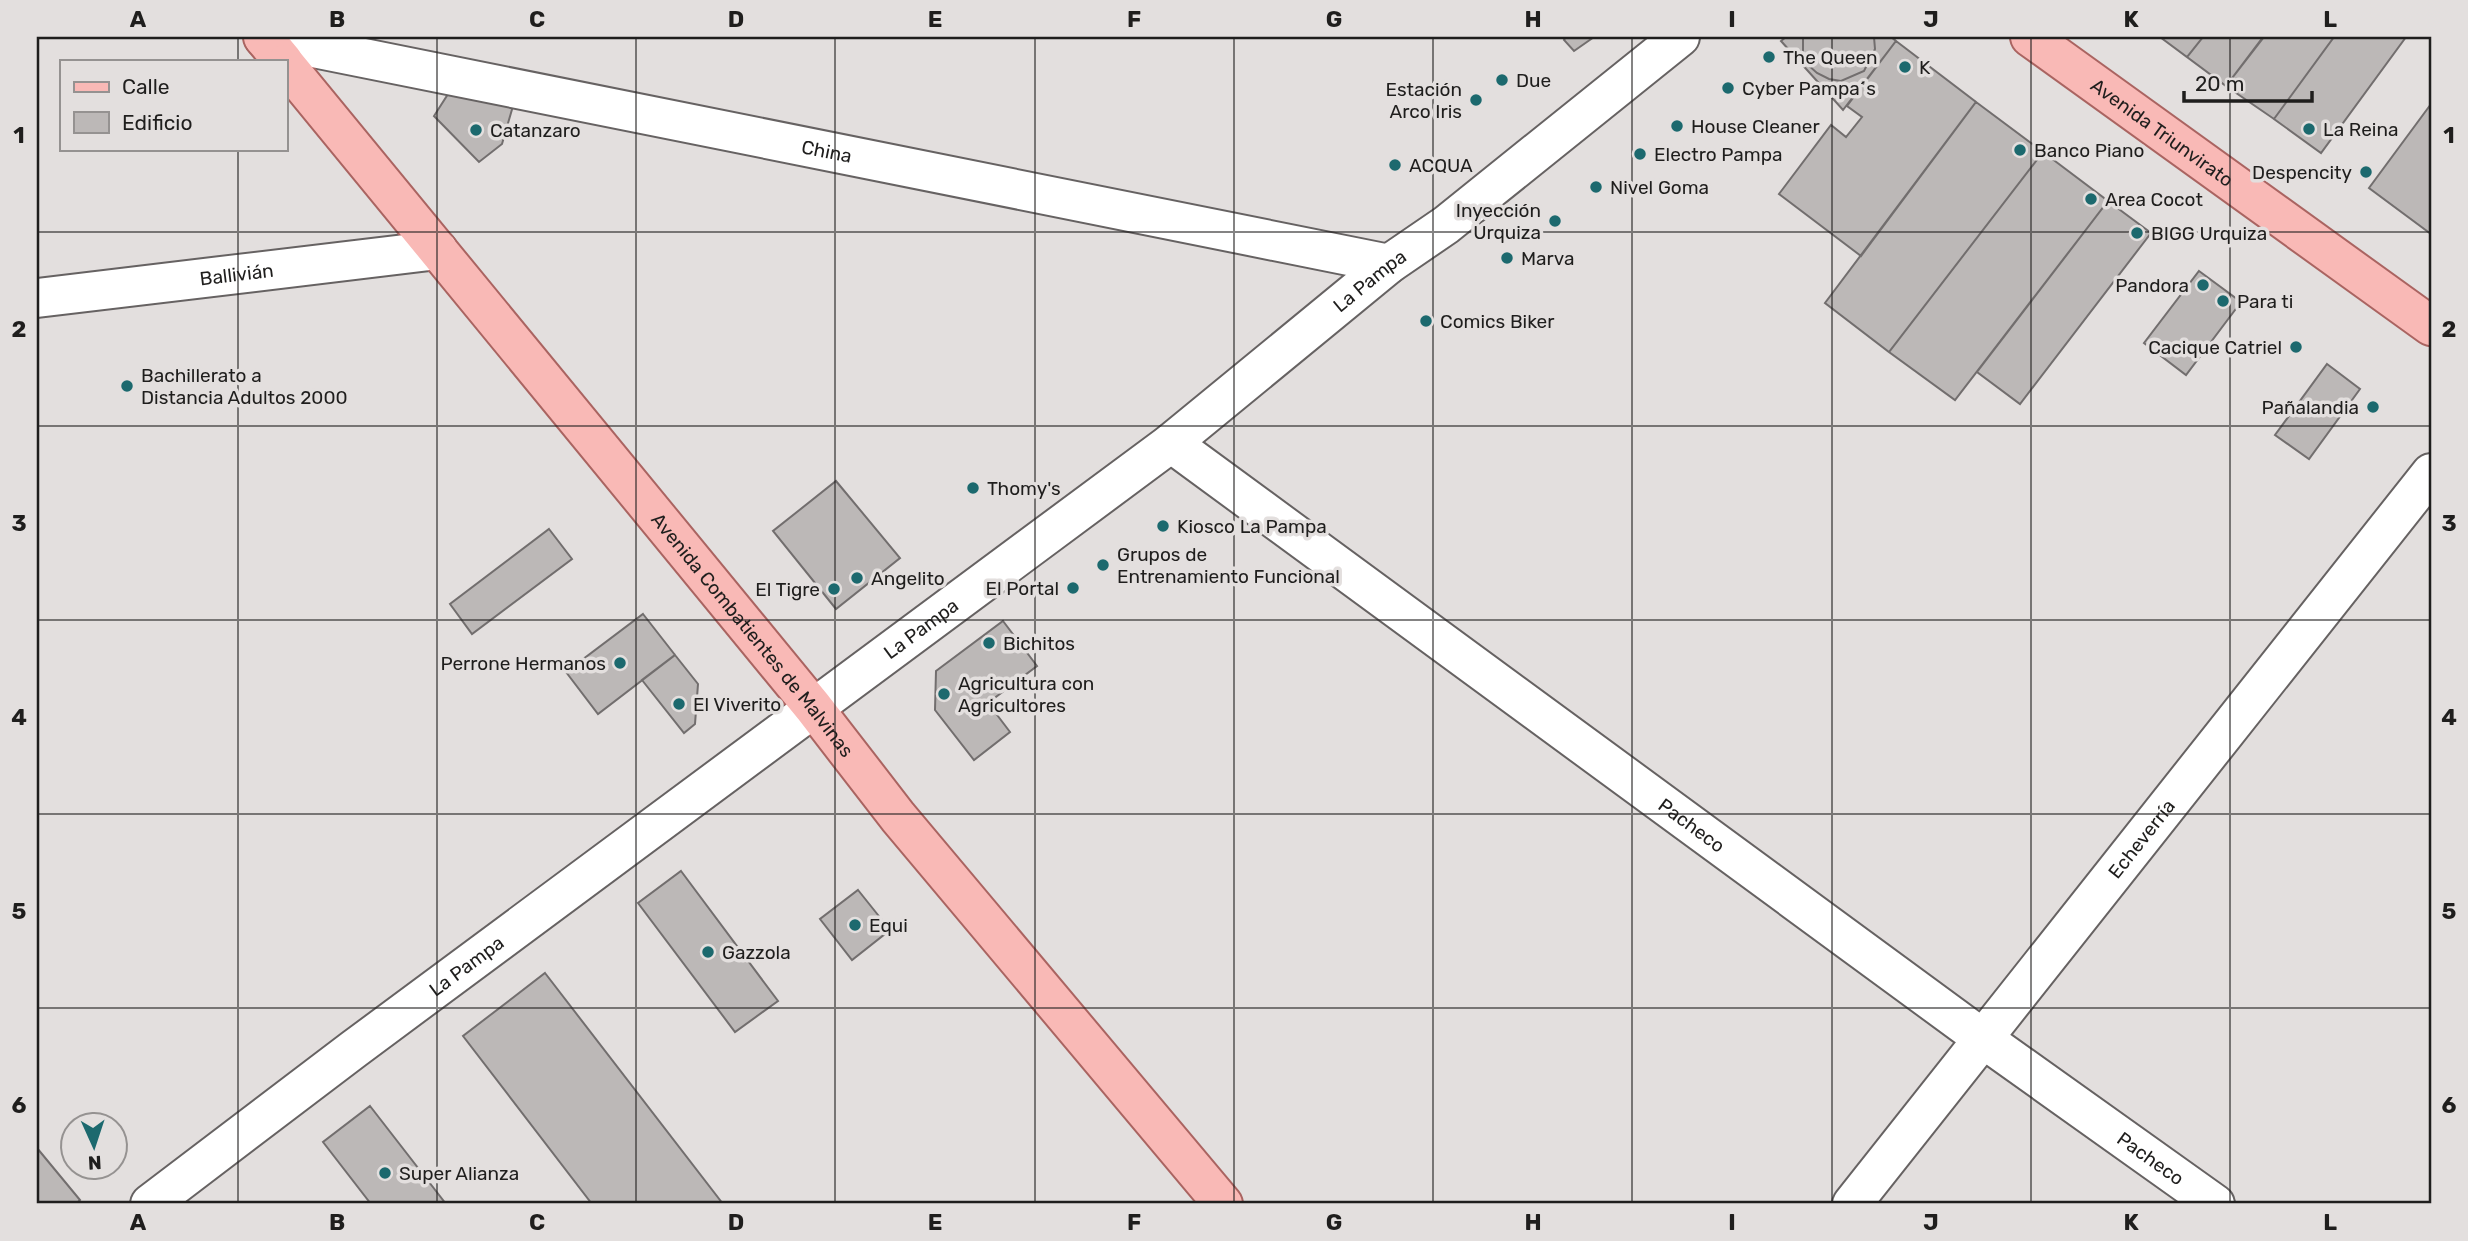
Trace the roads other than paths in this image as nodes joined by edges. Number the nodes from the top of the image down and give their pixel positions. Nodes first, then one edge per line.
1 (1680, 37) edge
2 (2030, 37) edge
3 (274, 50) edge
4 (287, 66) edge
5 (438, 250) junction
6 (1389, 264) junction
7 (37, 298) edge
8 (2431, 326) edge
9 (1171, 443) junction
10 (2431, 473) edge
11 (813, 707) junction
12 (1982, 1038) junction
13 (150, 1204) edge
14 (1223, 1204) edge
15 (1852, 1204) edge
16 (2215, 1204) edge

1 - 6 street, La Pampa
2 - 8 main road, Avenida Triunvirato
3 - 6 street, China
4 - 5 main road, Avenida Combatientes de Malvinas
5 - 7 street, Ballivián
5 - 11 main road, Avenida Combatientes de Malvinas
6 - 9 street, La Pampa
9 - 11 street, La Pampa
9 - 12 street, Pacheco
10 - 12 street, Echeverría
11 - 13 street, La Pampa
11 - 14 main road, Avenida Combatientes de Malvinas
12 - 15 street, Echeverría
12 - 16 street, Pacheco

